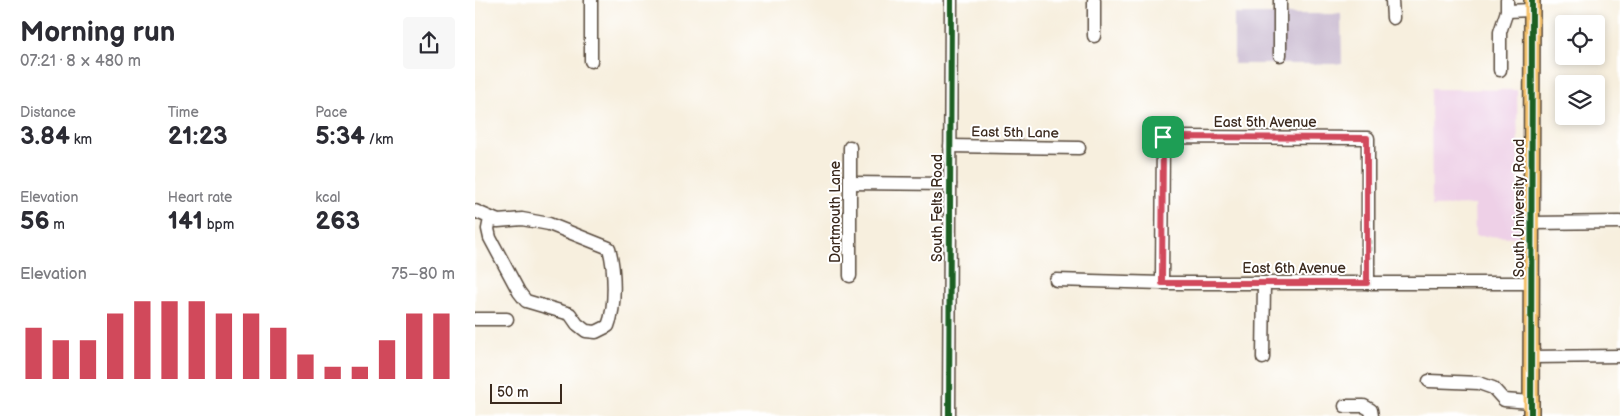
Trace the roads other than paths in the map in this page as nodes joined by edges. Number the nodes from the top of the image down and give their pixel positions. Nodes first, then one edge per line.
1 (591, 0) edge
2 (951, 0) edge
3 (1094, 0) edge
4 (1280, 0) edge
5 (1393, 0) edge
6 (1507, 5) edge
7 (1532, 5) edge
8 (1393, 18) dead end
9 (1094, 36) dead end
10 (1280, 55) dead end
11 (591, 61) dead end
12 (1500, 70) dead end
13 (950, 146) junction
14 (850, 147) dead end
15 (1079, 148) dead end
16 (850, 183) junction
17 (950, 184) junction
18 (475, 211) edge
19 (490, 219) junction
20 (1620, 222) edge
21 (1532, 223) junction
22 (849, 276) dead end
23 (1056, 280) dead end
24 (1162, 283) junction
25 (1264, 283) junction
26 (1367, 283) junction
27 (1532, 283) junction
28 (475, 319) edge
29 (507, 319) dead end
30 (1620, 356) edge
31 (1531, 357) junction
32 (1263, 358) dead end
33 (1429, 381) dead end
34 (1345, 406) dead end
35 (1531, 409) edge
36 (949, 416) edge
37 (1372, 416) edge

1 - 11 street
2 - 13 street, South Felts Road
3 - 9 street
4 - 10 street
5 - 8 street
6 - 7 street
6 - 12 street
7 - 21 main road, South University Road
13 - 15 street, East 5th Lane
13 - 17 street, South Felts Road
14 - 16 street, Dartmouth Lane
16 - 17 street
16 - 22 street, Dartmouth Lane
17 - 36 street, South Felts Road
18 - 19 street
19 - 19 street
20 - 21 street
21 - 27 main road, South University Road
23 - 24 street, East 6th Avenue
24 - 25 street, East 6th Avenue
24 - 26 street, East 5th Avenue
25 - 26 street, East 6th Avenue
25 - 32 street
26 - 27 street, East 6th Avenue
27 - 31 main road, South University Road
28 - 29 street
30 - 31 street
31 - 35 main road, South University Road
33 - 35 street
34 - 37 street

